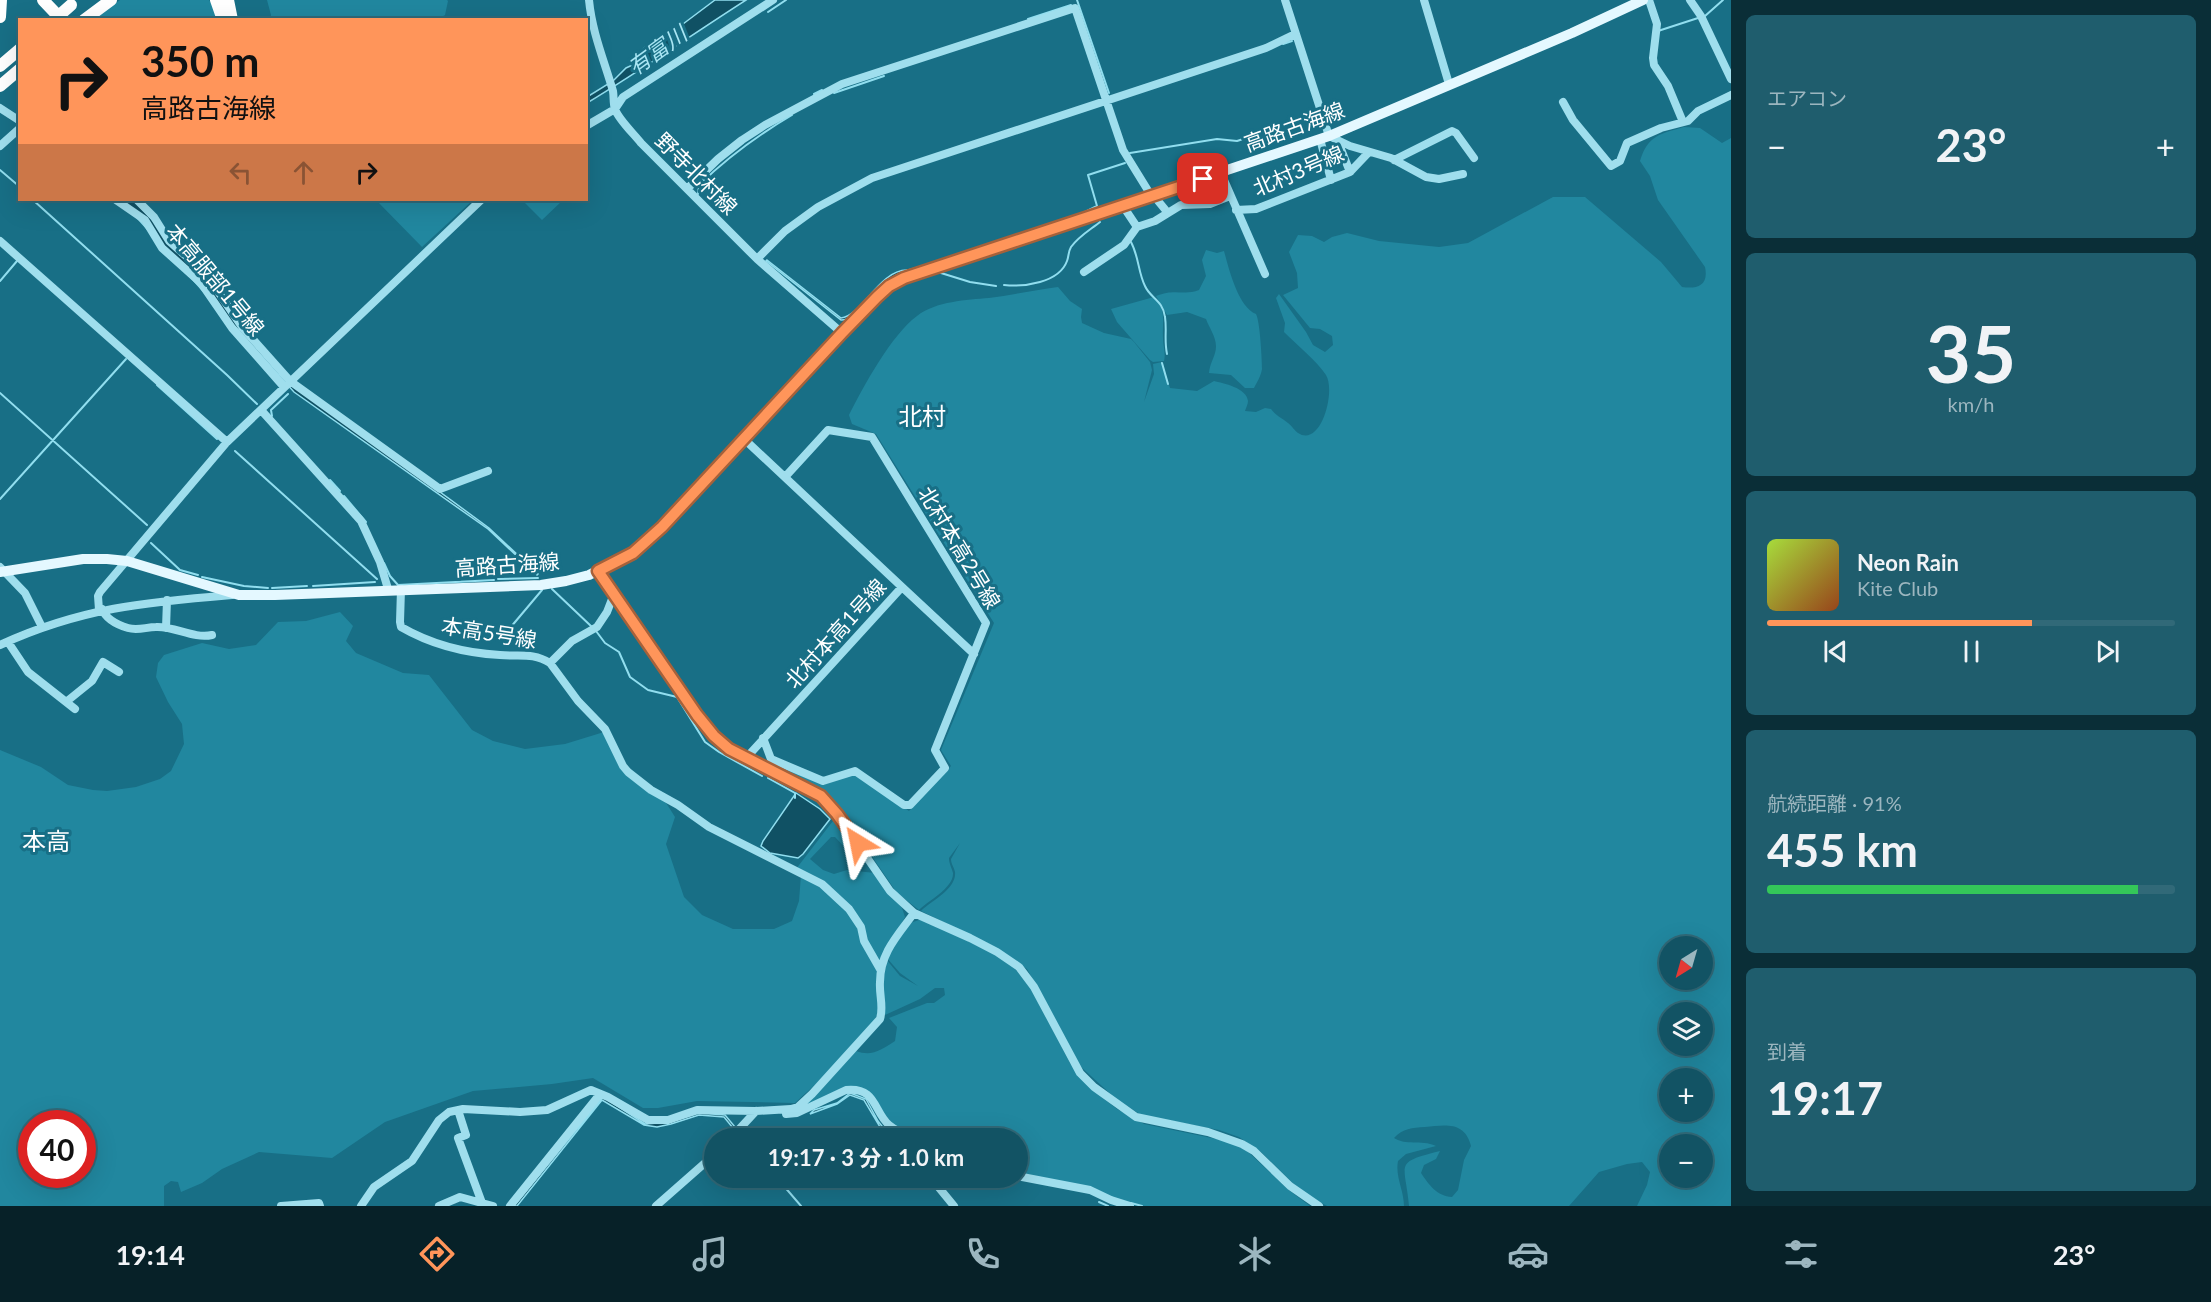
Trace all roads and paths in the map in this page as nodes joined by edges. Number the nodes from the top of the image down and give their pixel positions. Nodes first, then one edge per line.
1 (1, 0) edge
2 (43, 0) edge
3 (53, 0) edge
4 (102, 0) edge
5 (111, 0) edge
6 (216, 0) edge
7 (228, 0) edge
8 (588, 0) edge
9 (773, 0) edge
10 (1285, 0) edge
11 (1424, 0) edge
12 (1643, 0) edge
13 (1649, 0) edge
14 (1690, 0) edge
15 (1623, 4) edge
16 (74, 14) edge
17 (0, 17) edge
18 (222, 18) edge
19 (232, 18) edge
20 (1295, 34) junction
21 (18, 51) edge
22 (0, 66) edge
23 (18, 71) edge
24 (1731, 79) edge
25 (1449, 84) junction
26 (0, 86) edge
27 (1731, 95) edge
28 (1107, 101) junction
29 (1563, 102) dead end
30 (0, 108) edge
31 (615, 109) junction
32 (18, 119) edge
33 (1683, 122) junction
34 (588, 125) edge
35 (18, 130) edge
36 (1329, 138) junction
37 (0, 146) edge
38 (1370, 152) junction
39 (1474, 158) dead end
40 (1394, 160) junction
41 (1350, 172) junction
42 (1221, 174) junction
43 (1462, 174) dead end
44 (1331, 180) junction
45 (688, 188) junction
46 (1153, 196) junction
47 (1230, 196) junction
48 (118, 201) edge
49 (138, 201) edge
50 (480, 201) edge
51 (1123, 206) junction
52 (1236, 210) junction
53 (1168, 213) junction
54 (1137, 227) junction
55 (0, 241) edge
56 (757, 259) junction
57 (1084, 272) dead end
58 (1265, 274) dead end
59 (842, 333) junction
60 (287, 384) junction
61 (261, 410) junction
62 (743, 438) junction
63 (227, 442) junction
64 (488, 471) dead end
65 (785, 477) junction
66 (127, 561) junction
67 (1, 570) edge
68 (598, 571) junction
69 (902, 587) junction
70 (388, 589) junction
71 (401, 589) junction
72 (614, 594) junction
73 (239, 595) junction
74 (167, 600) junction
75 (100, 610) junction
76 (42, 627) junction
77 (166, 628) junction
78 (212, 635) dead end
79 (4, 643) edge
80 (974, 654) junction
81 (550, 663) junction
82 (119, 672) dead end
83 (66, 702) junction
84 (75, 709) dead end
85 (763, 738) junction
86 (747, 757) junction
87 (914, 913) junction
88 (880, 969) junction
89 (600, 1094) junction
90 (771, 1109) junction
91 (458, 1110) junction
92 (756, 1111) junction
93 (740, 1128) edge
94 (895, 1128) edge
95 (704, 1164) edge
96 (1028, 1178) edge
97 (939, 1188) edge
98 (482, 1203) junction
99 (281, 1206) edge
100 (320, 1206) edge
101 (361, 1206) edge
102 (439, 1206) edge
103 (493, 1206) edge
104 (510, 1206) edge
105 (656, 1206) edge
106 (954, 1206) edge
107 (1130, 1206) edge
108 (1319, 1206) edge

1 - 17 highway
2 - 16 highway
3 - 16 highway
4 - 16 highway
5 - 16 highway
6 - 18 highway
7 - 19 highway
8 - 31 street
9 - 31 street
10 - 20 street
11 - 25 street
12 - 15 main road, 高路古海線
13 - 33 street
14 - 24 street
15 - 25 main road, 高路古海線
20 - 28 street
20 - 36 street
21 - 22 highway
23 - 26 highway
25 - 36 main road, 高路古海線
27 - 33 street
28 - 45 street
28 - 46 street
28 - 56 street
29 - 33 street
30 - 32 street
31 - 34 street
31 - 45 street, 野寺北村線
35 - 37 street
36 - 38 street
36 - 41 street
36 - 42 main road, 高路古海線
36 - 44 street
38 - 40 street
38 - 41 street, 北村3号線
39 - 40 street
40 - 43 street
41 - 44 street, 北村3号線
42 - 46 main road, 高路古海線
42 - 47 street
44 - 52 street, 北村3号線
45 - 56 street, 野寺北村線
46 - 51 main road, 高路古海線
46 - 53 street
47 - 52 street
47 - 53 street
48 - 60 street, 本高服部1号線
49 - 60 street
50 - 60 street
51 - 54 street
51 - 59 main road, 高路古海線
52 - 58 street
53 - 54 street
54 - 57 street
55 - 63 street
56 - 59 street, 野寺北村線
59 - 62 main road, 高路古海線
60 - 61 street
60 - 64 street
61 - 63 street
61 - 70 street
62 - 65 street, 北村本高1号線
62 - 68 main road, 高路古海線
63 - 66 street
65 - 69 street, 北村本高1号線
65 - 80 street, 北村本高2号線
66 - 67 main road, 高路古海線
66 - 73 main road, 高路古海線
66 - 75 street
67 - 76 street
68 - 71 main road, 高路古海線
68 - 72 street
69 - 80 street
69 - 85 street, 北村本高1号線
70 - 71 main road, 高路古海線
70 - 73 main road, 高路古海線
71 - 81 street, 本高5号線
72 - 81 street, 本高5号線
72 - 86 street
73 - 74 street
74 - 75 street
74 - 77 street
75 - 76 street
75 - 77 street
76 - 79 street
77 - 78 street
79 - 83 street
80 - 85 street, 北村本高2号線
81 - 88 street
82 - 83 street
83 - 84 street
85 - 86 street, 北村本高1号線
86 - 87 street
87 - 88 street
87 - 108 street
88 - 90 street
89 - 91 street
89 - 92 street
89 - 104 street
90 - 92 street
90 - 94 street
91 - 98 street
91 - 101 street
92 - 93 street
95 - 105 street
96 - 107 street
97 - 106 street
98 - 102 street
98 - 103 street
99 - 100 street

